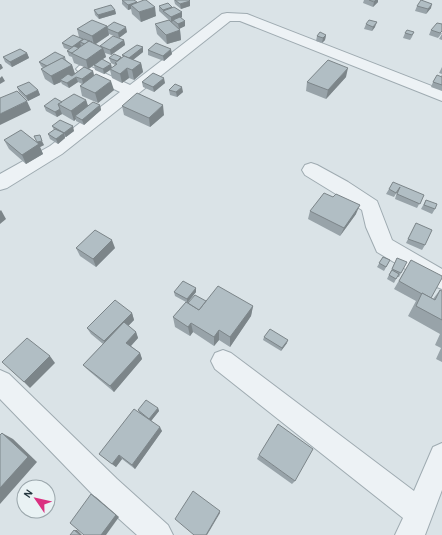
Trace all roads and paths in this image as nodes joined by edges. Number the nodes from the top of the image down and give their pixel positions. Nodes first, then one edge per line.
1 (84, 69) edge
2 (131, 91) junction
3 (442, 96) edge
4 (311, 170) dead end
5 (0, 183) edge
6 (442, 280) edge
7 (224, 361) dead end
8 (0, 382) edge
9 (442, 456) edge
10 (414, 524) edge
11 (158, 535) edge

1 - 2 street
2 - 3 street
2 - 5 street
4 - 6 street
7 - 10 street
8 - 11 street
9 - 10 street

